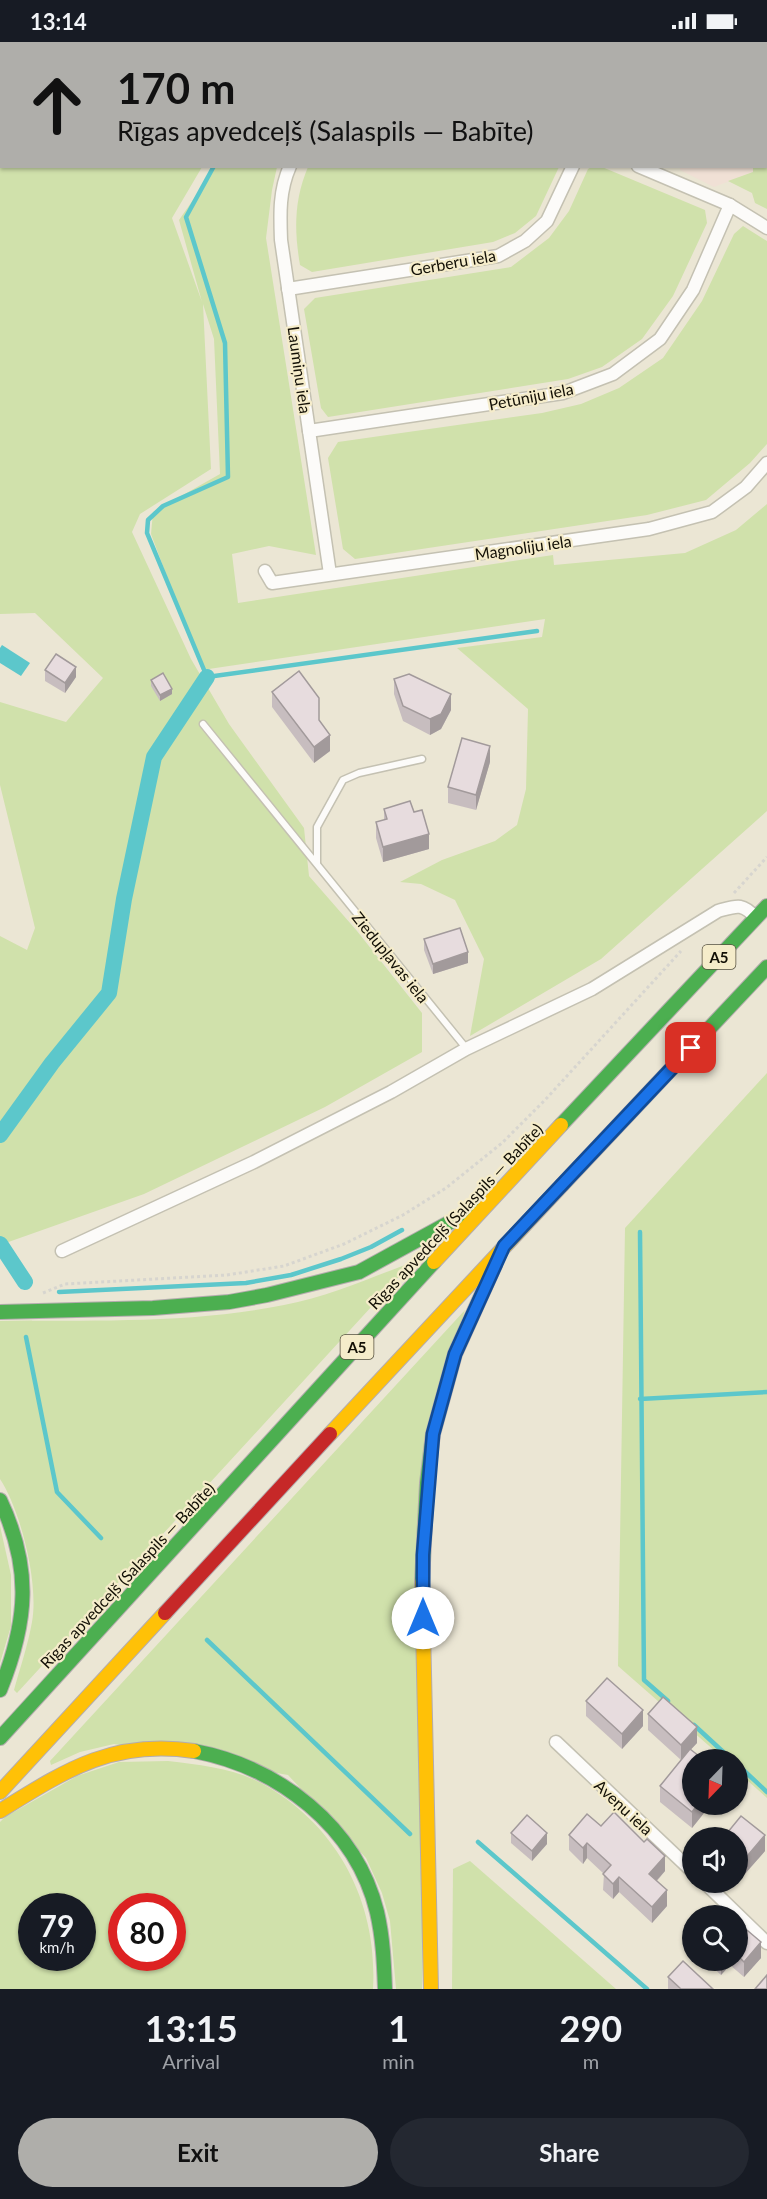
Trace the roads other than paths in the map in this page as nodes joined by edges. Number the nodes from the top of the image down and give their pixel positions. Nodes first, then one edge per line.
1 (289, 168) edge
2 (572, 168) edge
3 (643, 168) edge
4 (730, 205) junction
5 (767, 228) edge
6 (288, 289) junction
7 (309, 431) junction
8 (767, 463) edge
9 (265, 571) dead end
10 (330, 574) junction
11 (203, 724) dead end
12 (422, 759) dead end
13 (317, 864) junction
14 (767, 906) edge
15 (756, 918) junction
16 (767, 968) edge
17 (466, 1049) junction
18 (491, 1199) junction
19 (504, 1246) junction
20 (62, 1251) dead end
21 (0, 1312) edge
22 (0, 1500) edge
23 (0, 1690) edge
24 (0, 1738) edge
25 (556, 1742) dead end
26 (0, 1792) edge
27 (0, 1811) edge
28 (682, 1862) edge
29 (715, 1893) edge
30 (767, 1943) edge
31 (385, 1989) edge
32 (431, 1989) edge

1 - 6 street, Laumiņu iela
2 - 6 street, Gerberu iela
3 - 4 street
4 - 5 street
4 - 7 street, Petūniju iela
6 - 7 street, Laumiņu iela
7 - 10 street, Laumiņu iela
8 - 10 street, Magnoliju iela
9 - 10 street, Magnoliju iela
11 - 13 lane, Ziedupļavas iela
12 - 13 lane
13 - 17 lane, Ziedupļavas iela
14 - 15 highway, Rīgas apvedceļš (Salaspils — Babīte) / A5
15 - 17 street
15 - 18 highway, Rīgas apvedceļš (Salaspils — Babīte) / A5
16 - 19 highway, A5
17 - 20 street
18 - 21 highway
18 - 24 highway, Rīgas apvedceļš (Salaspils — Babīte) / A5
19 - 26 highway, A5
19 - 32 highway
22 - 23 highway
25 - 28 street, Aveņu iela
27 - 31 highway
29 - 30 street

